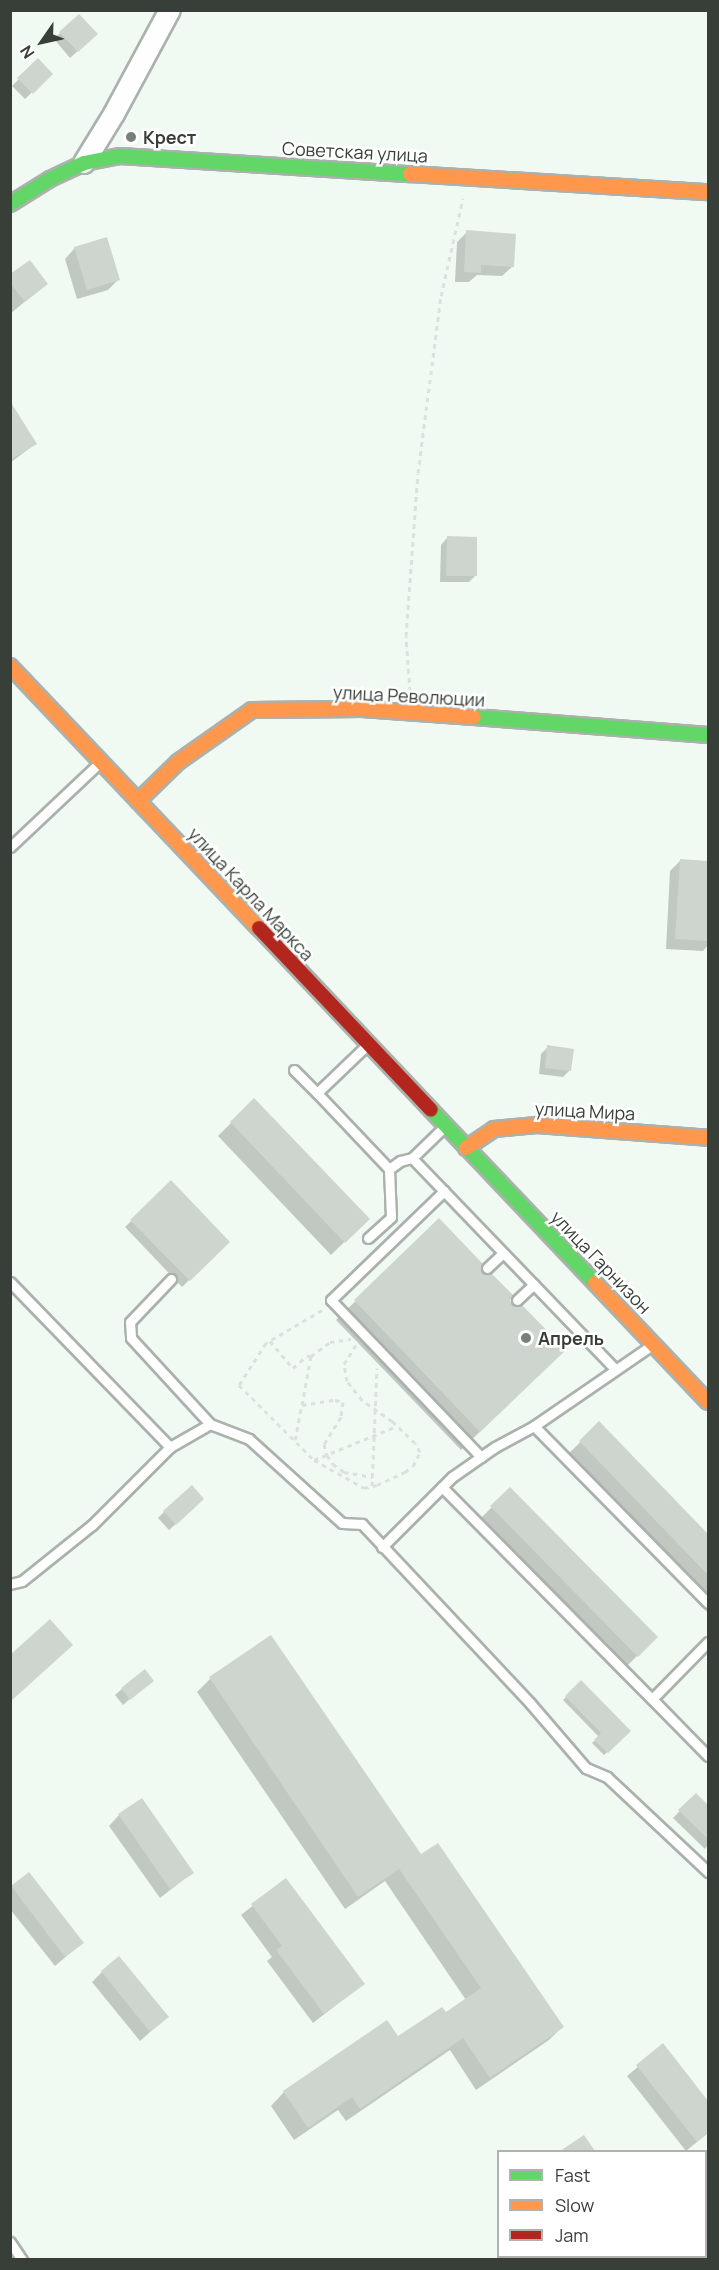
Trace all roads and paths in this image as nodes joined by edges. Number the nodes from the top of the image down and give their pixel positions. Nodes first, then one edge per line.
1 (170, 10) edge
2 (84, 163) junction
3 (468, 176) junction
4 (708, 192) edge
5 (10, 204) edge
6 (10, 666) edge
7 (412, 712) junction
8 (708, 735) edge
9 (101, 761) junction
10 (138, 801) junction
11 (10, 847) edge
12 (368, 1044) junction
13 (294, 1070) dead end
14 (317, 1093) junction
15 (445, 1126) junction
16 (708, 1138) edge
17 (466, 1148) junction
18 (412, 1158) junction
19 (389, 1169) junction
20 (444, 1191) junction
21 (368, 1238) dead end
22 (503, 1253) junction
23 (487, 1268) dead end
24 (171, 1279) dead end
25 (10, 1282) edge
26 (534, 1284) junction
27 (517, 1300) dead end
28 (334, 1303) junction
29 (269, 1341) junction
30 (654, 1343) junction
31 (379, 1350) junction
32 (311, 1356) junction
33 (615, 1369) junction
34 (708, 1402) edge
35 (302, 1405) junction
36 (374, 1408) junction
37 (210, 1424) junction
38 (398, 1426) junction
39 (534, 1426) junction
40 (373, 1436) junction
41 (295, 1440) junction
42 (170, 1448) junction
43 (327, 1455) junction
44 (481, 1456) junction
45 (314, 1460) junction
46 (373, 1477) junction
47 (372, 1486) junction
48 (442, 1487) junction
49 (382, 1546) junction
50 (10, 1584) edge
51 (708, 1603) edge
52 (708, 1642) edge
53 (652, 1699) junction
54 (708, 1756) edge
55 (708, 1872) edge
56 (10, 2242) edge
57 (22, 2259) edge

1 - 2 street
2 - 3 street, Советская улица
2 - 5 street, Советская улица
3 - 4 street, Советская улица
3 - 7 path
6 - 9 street, улица Карла Маркса
7 - 8 street, улица Революции
7 - 10 street, улица Революции
9 - 10 street, улица Карла Маркса
9 - 11 lane
10 - 12 street, улица Карла Маркса
12 - 14 lane
12 - 15 street, улица Карла Маркса
13 - 14 lane
14 - 19 lane
15 - 17 street, улица Карла Маркса
15 - 18 lane
16 - 17 street, улица Мира
17 - 30 street, улица Гарнизон
18 - 19 lane
18 - 20 lane
19 - 21 lane
20 - 22 lane
20 - 28 lane
22 - 23 lane
22 - 26 lane
24 - 37 lane
25 - 42 lane
26 - 27 lane
26 - 33 lane
28 - 29 path
28 - 31 lane
29 - 32 path
29 - 41 path
30 - 33 lane
30 - 34 street, улица Гарнизон
31 - 36 path
31 - 44 lane
32 - 35 path
32 - 36 path
33 - 39 lane
35 - 41 path
35 - 43 path
36 - 38 path
36 - 40 path
37 - 42 lane
37 - 49 lane
38 - 40 path
38 - 47 path
39 - 44 lane
39 - 51 lane
40 - 43 path
40 - 46 path
41 - 45 path
42 - 50 lane
43 - 45 path
43 - 46 path
44 - 48 lane
45 - 47 path
46 - 47 path
48 - 49 lane
48 - 53 lane
49 - 55 lane
52 - 53 lane
53 - 54 lane
56 - 57 lane

